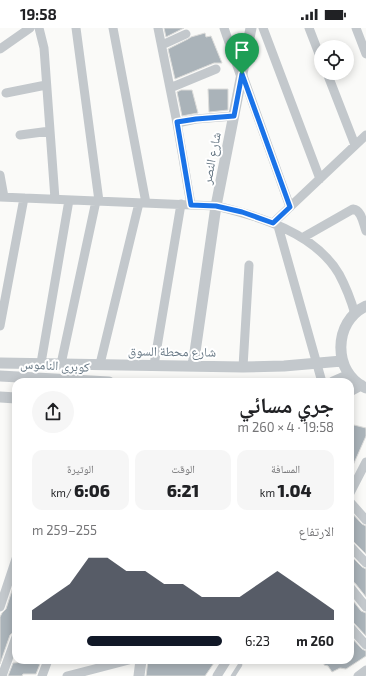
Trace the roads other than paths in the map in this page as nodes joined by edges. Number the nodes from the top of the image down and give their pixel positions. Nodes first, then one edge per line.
1 (30, 28) edge
2 (39, 28) edge
3 (76, 28) edge
4 (114, 28) edge
5 (158, 28) edge
6 (224, 28) edge
7 (251, 28) edge
8 (263, 28) edge
9 (309, 28) edge
10 (356, 28) edge
11 (186, 34) dead end
12 (314, 41) edge
13 (162, 45) junction
14 (0, 49) edge
15 (366, 54) edge
16 (216, 69) dead end
17 (242, 76) junction
18 (330, 80) edge
19 (46, 85) junction
20 (170, 88) junction
21 (6, 93) dead end
22 (234, 116) junction
23 (177, 122) junction
24 (50, 131) junction
25 (20, 135) dead end
26 (366, 135) edge
27 (355, 145) junction
28 (0, 175) edge
29 (320, 179) junction
30 (2, 197) edge
31 (24, 198) junction
32 (55, 199) junction
33 (70, 200) junction
34 (98, 201) junction
35 (142, 203) junction
36 (181, 204) junction
37 (191, 205) junction
38 (216, 206) junction
39 (290, 207) junction
40 (275, 224) junction
41 (366, 231) edge
42 (302, 238) junction
43 (249, 265) dead end
44 (366, 306) edge
45 (355, 314) junction
46 (0, 326) edge
47 (342, 361) junction
48 (0, 363) edge
49 (40, 363) junction
50 (317, 363) junction
51 (61, 364) junction
52 (100, 364) junction
53 (154, 365) junction
54 (194, 366) junction
55 (243, 367) junction
56 (349, 375) junction
57 (0, 376) edge
58 (36, 378) edge
59 (321, 378) edge
60 (342, 378) edge
61 (353, 378) edge
62 (354, 379) edge
63 (363, 386) edge
64 (0, 397) edge
65 (12, 398) edge
66 (366, 462) edge
67 (364, 476) edge
68 (354, 488) edge
69 (354, 506) edge
70 (366, 520) edge
71 (354, 550) edge
72 (366, 563) edge
73 (12, 580) edge
74 (354, 592) edge
75 (0, 607) edge
76 (366, 607) edge
77 (354, 632) edge
78 (366, 645) edge
79 (12, 648) edge
80 (46, 664) edge
81 (116, 664) edge
82 (140, 664) edge
83 (224, 664) edge
84 (240, 666) dead end
85 (366, 670) edge
86 (85, 674) edge
87 (2, 676) edge
88 (42, 676) edge
89 (67, 676) edge
90 (139, 676) edge
91 (217, 676) edge
92 (233, 676) edge
93 (358, 676) edge

1 - 14 street
2 - 19 street
3 - 34 street
4 - 35 street
5 - 13 street
6 - 17 street
7 - 17 street, شارع النصر
8 - 29 street
9 - 12 street
10 - 15 street
11 - 13 street
13 - 20 street
16 - 20 street
17 - 22 street, شارع النصر
17 - 39 street
18 - 27 street
19 - 21 street
19 - 24 street
20 - 23 street
22 - 23 street
22 - 38 street, شارع النصر
23 - 37 street
24 - 25 street
24 - 32 street
26 - 27 street
27 - 29 street
28 - 30 street
29 - 39 street
30 - 31 street
31 - 32 street
31 - 46 street
32 - 33 street
33 - 34 street
33 - 49 street
34 - 35 street
34 - 51 street
35 - 36 street
35 - 52 street
36 - 37 street
36 - 53 street
37 - 38 street
38 - 40 street
38 - 54 street, شارع النصر
39 - 40 street
40 - 42 street
40 - 50 street
41 - 42 street
42 - 45 street
43 - 55 street
44 - 45 street
45 - 47 street
47 - 50 street, شارع محطة السوق
47 - 56 street
48 - 49 street, شارع محطة السوق
49 - 51 street, شارع محطة السوق
50 - 55 street, شارع محطة السوق
50 - 59 street
51 - 52 street, شارع محطة السوق
52 - 53 street, شارع محطة السوق
53 - 54 street, شارع محطة السوق
54 - 55 street, شارع محطة السوق
56 - 60 street
56 - 61 street
57 - 58 street, كوبرى الناموس
62 - 63 street
64 - 65 street
66 - 67 street
67 - 68 street
69 - 70 street
71 - 72 street
73 - 75 street
74 - 76 street
77 - 78 street
79 - 87 street
80 - 88 street
81 - 86 street
82 - 90 street
83 - 91 street
84 - 92 lane
85 - 93 street
86 - 89 street

